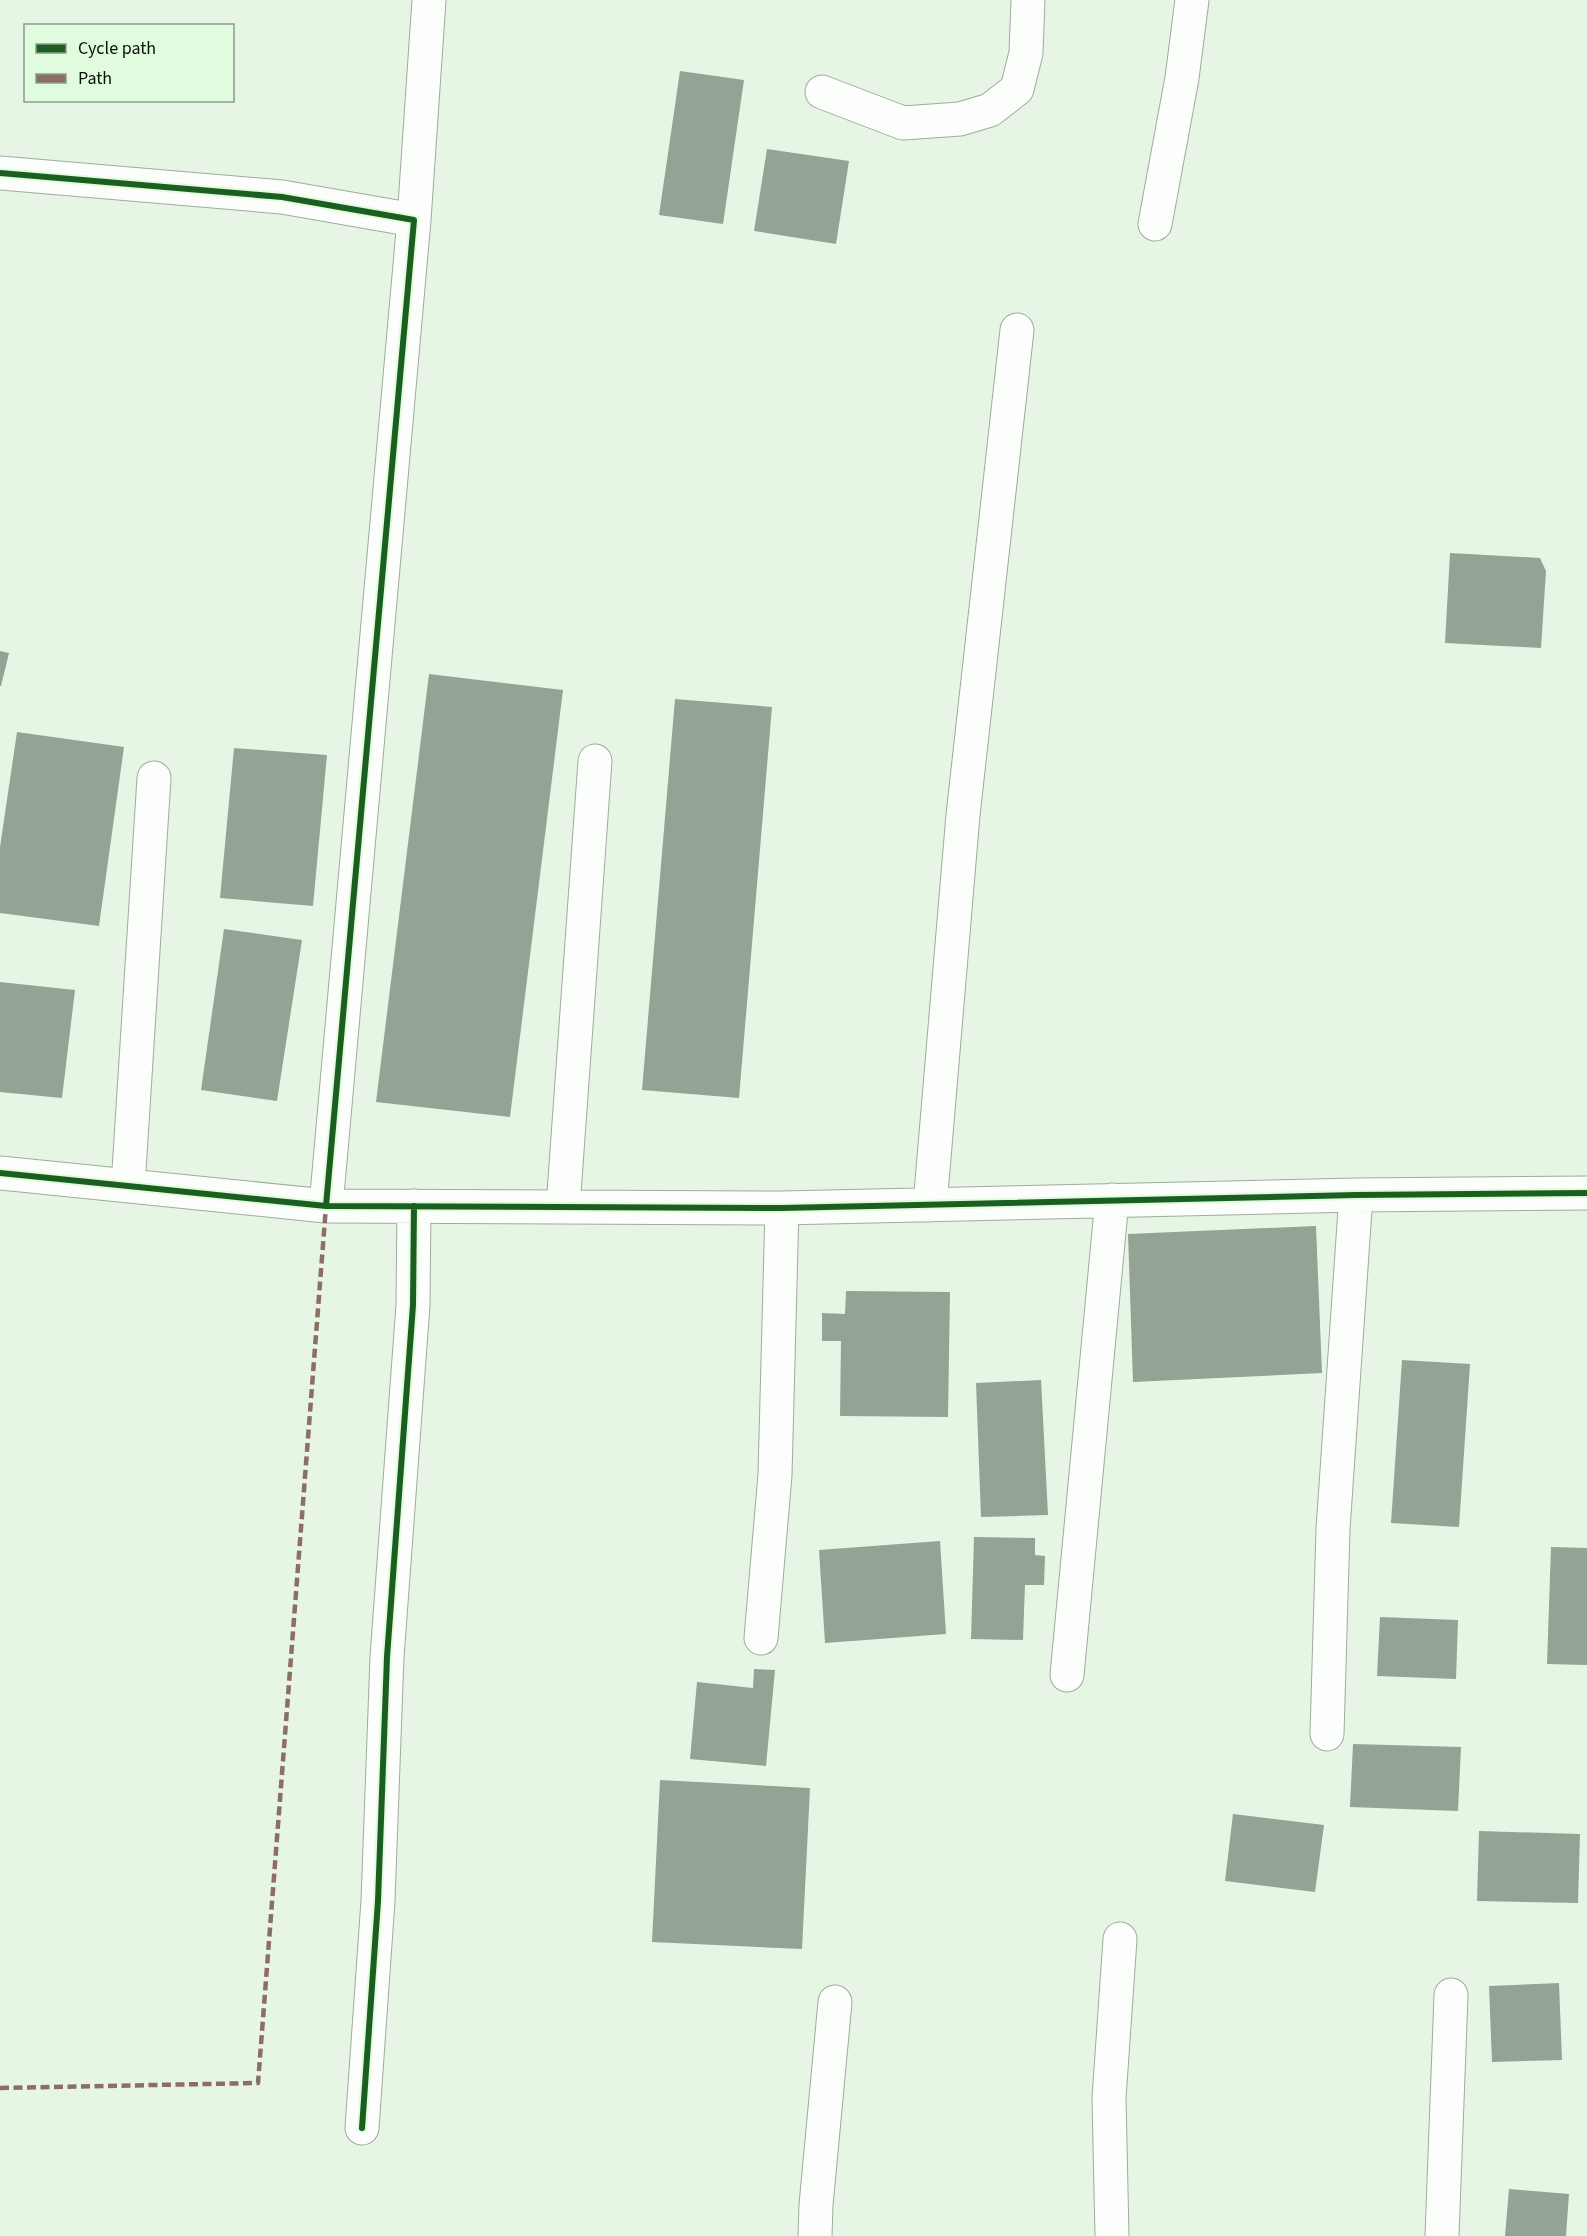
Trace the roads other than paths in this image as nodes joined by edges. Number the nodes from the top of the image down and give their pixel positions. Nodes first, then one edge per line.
1 (429, 0) edge
2 (1028, 0) edge
3 (1192, 0) edge
4 (822, 92) dead end
5 (0, 173) edge
6 (414, 220) junction
7 (1155, 224) dead end
8 (1017, 330) dead end
9 (595, 761) dead end
10 (154, 778) dead end
11 (0, 1173) edge
12 (129, 1186) junction
13 (1587, 1193) edge
14 (1356, 1196) junction
15 (1112, 1200) junction
16 (930, 1205) junction
17 (326, 1206) junction
18 (414, 1206) junction
19 (563, 1207) junction
20 (782, 1208) junction
21 (761, 1638) dead end
22 (1067, 1675) dead end
23 (1327, 1734) dead end
24 (1120, 1939) dead end
25 (1451, 1995) dead end
26 (835, 2002) dead end
27 (362, 2128) dead end
28 (815, 2236) edge
29 (1112, 2236) edge
30 (1442, 2236) edge

1 - 6 street
2 - 4 street
3 - 7 street
5 - 6 street
6 - 17 street
8 - 16 street
9 - 19 street
10 - 12 street
11 - 12 street
12 - 17 street
13 - 14 street
14 - 15 street
14 - 23 street
15 - 16 street
15 - 22 street
16 - 20 street
17 - 18 street
18 - 19 street
18 - 27 street
19 - 20 street
20 - 21 street
24 - 29 street
25 - 30 street
26 - 28 street

